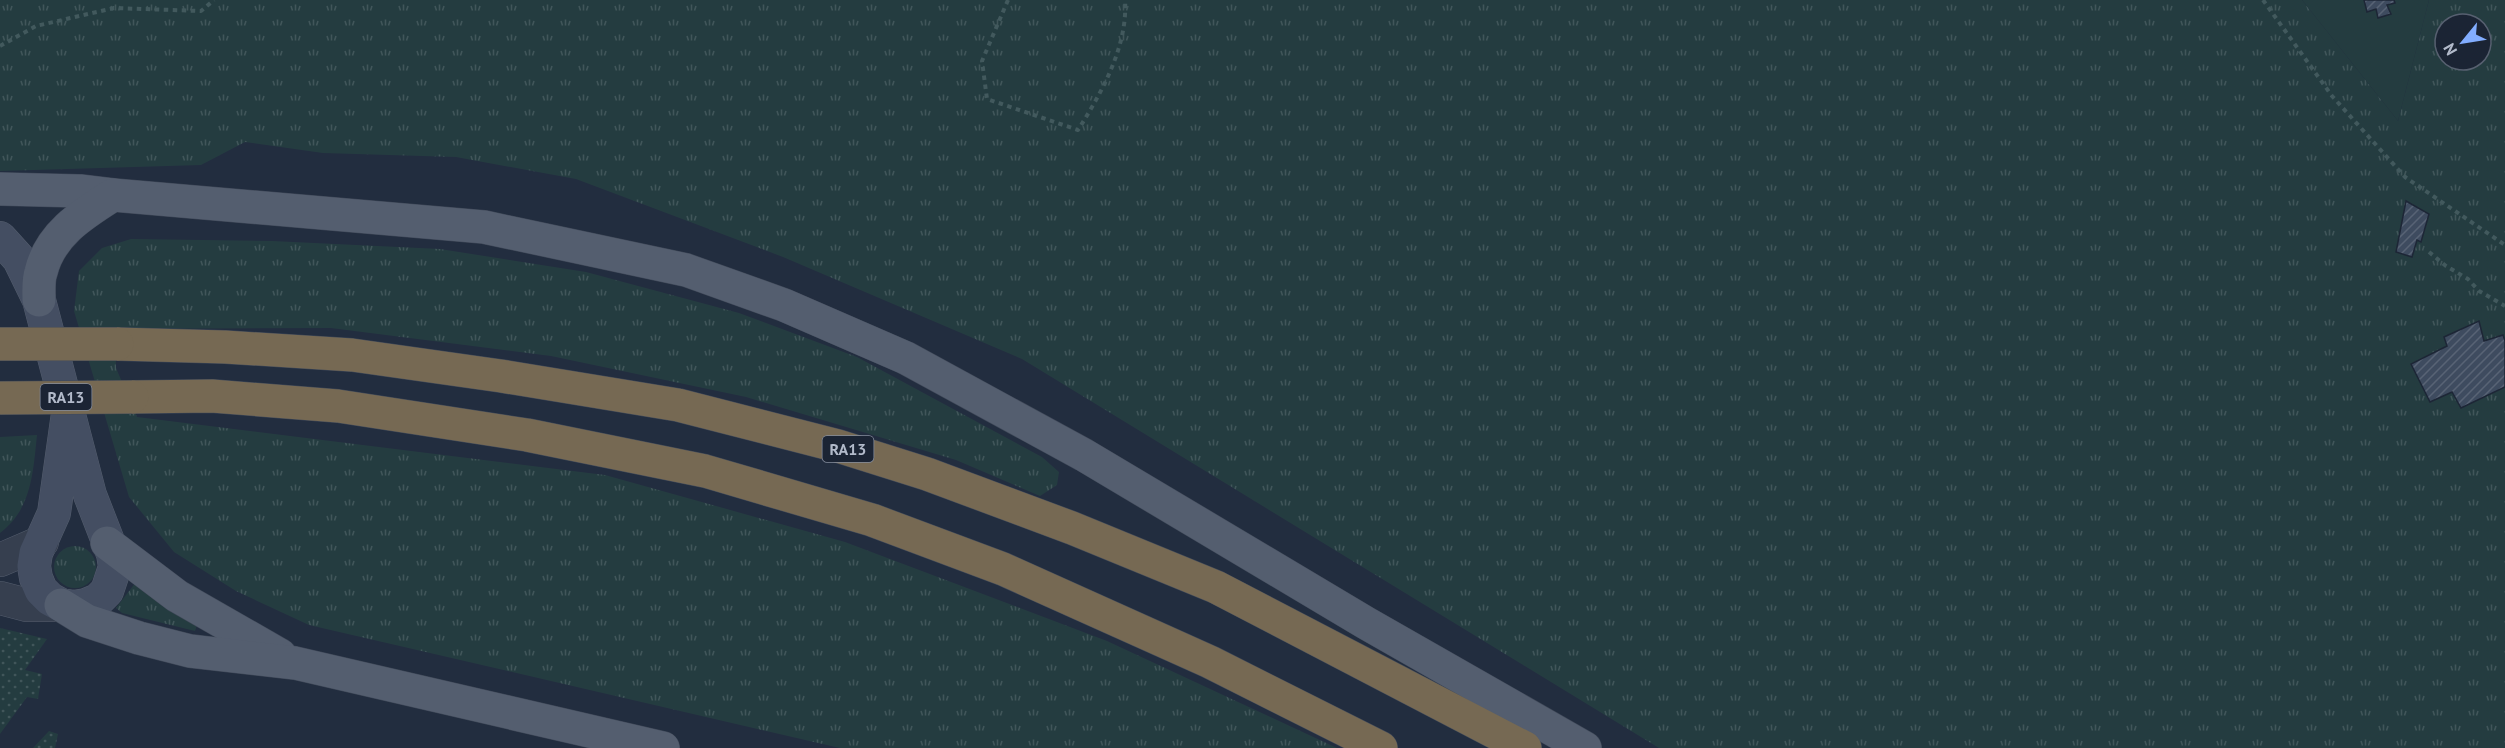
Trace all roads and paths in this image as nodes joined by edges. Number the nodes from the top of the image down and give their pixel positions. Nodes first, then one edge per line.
1 (214, 0) edge
2 (1008, 0) edge
3 (1125, 0) edge
4 (2263, 0) edge
5 (0, 46) edge
6 (0, 189) edge
7 (113, 195) junction
8 (0, 238) edge
9 (2505, 245) edge
10 (2429, 252) dead end
11 (39, 300) junction
12 (2505, 306) edge
13 (0, 344) edge
14 (0, 398) edge
15 (68, 413) junction
16 (42, 542) junction
17 (108, 543) junction
18 (0, 560) edge
19 (0, 598) edge
20 (61, 605) junction
21 (295, 663) junction
22 (663, 748) edge
23 (1381, 748) edge
24 (1525, 748) edge
25 (1585, 748) edge

1 - 5 path
2 - 3 path
4 - 9 path
6 - 7 main road
7 - 11 main road
7 - 25 main road
8 - 11 main road
10 - 12 path
11 - 15 main road
13 - 24 highway, RA13, bridge
14 - 23 highway, RA13, bridge
15 - 16 main road
15 - 17 main road
16 - 17 main road
16 - 18 street
16 - 20 main road
17 - 20 main road
17 - 21 main road
19 - 20 street
20 - 21 main road
21 - 22 main road

